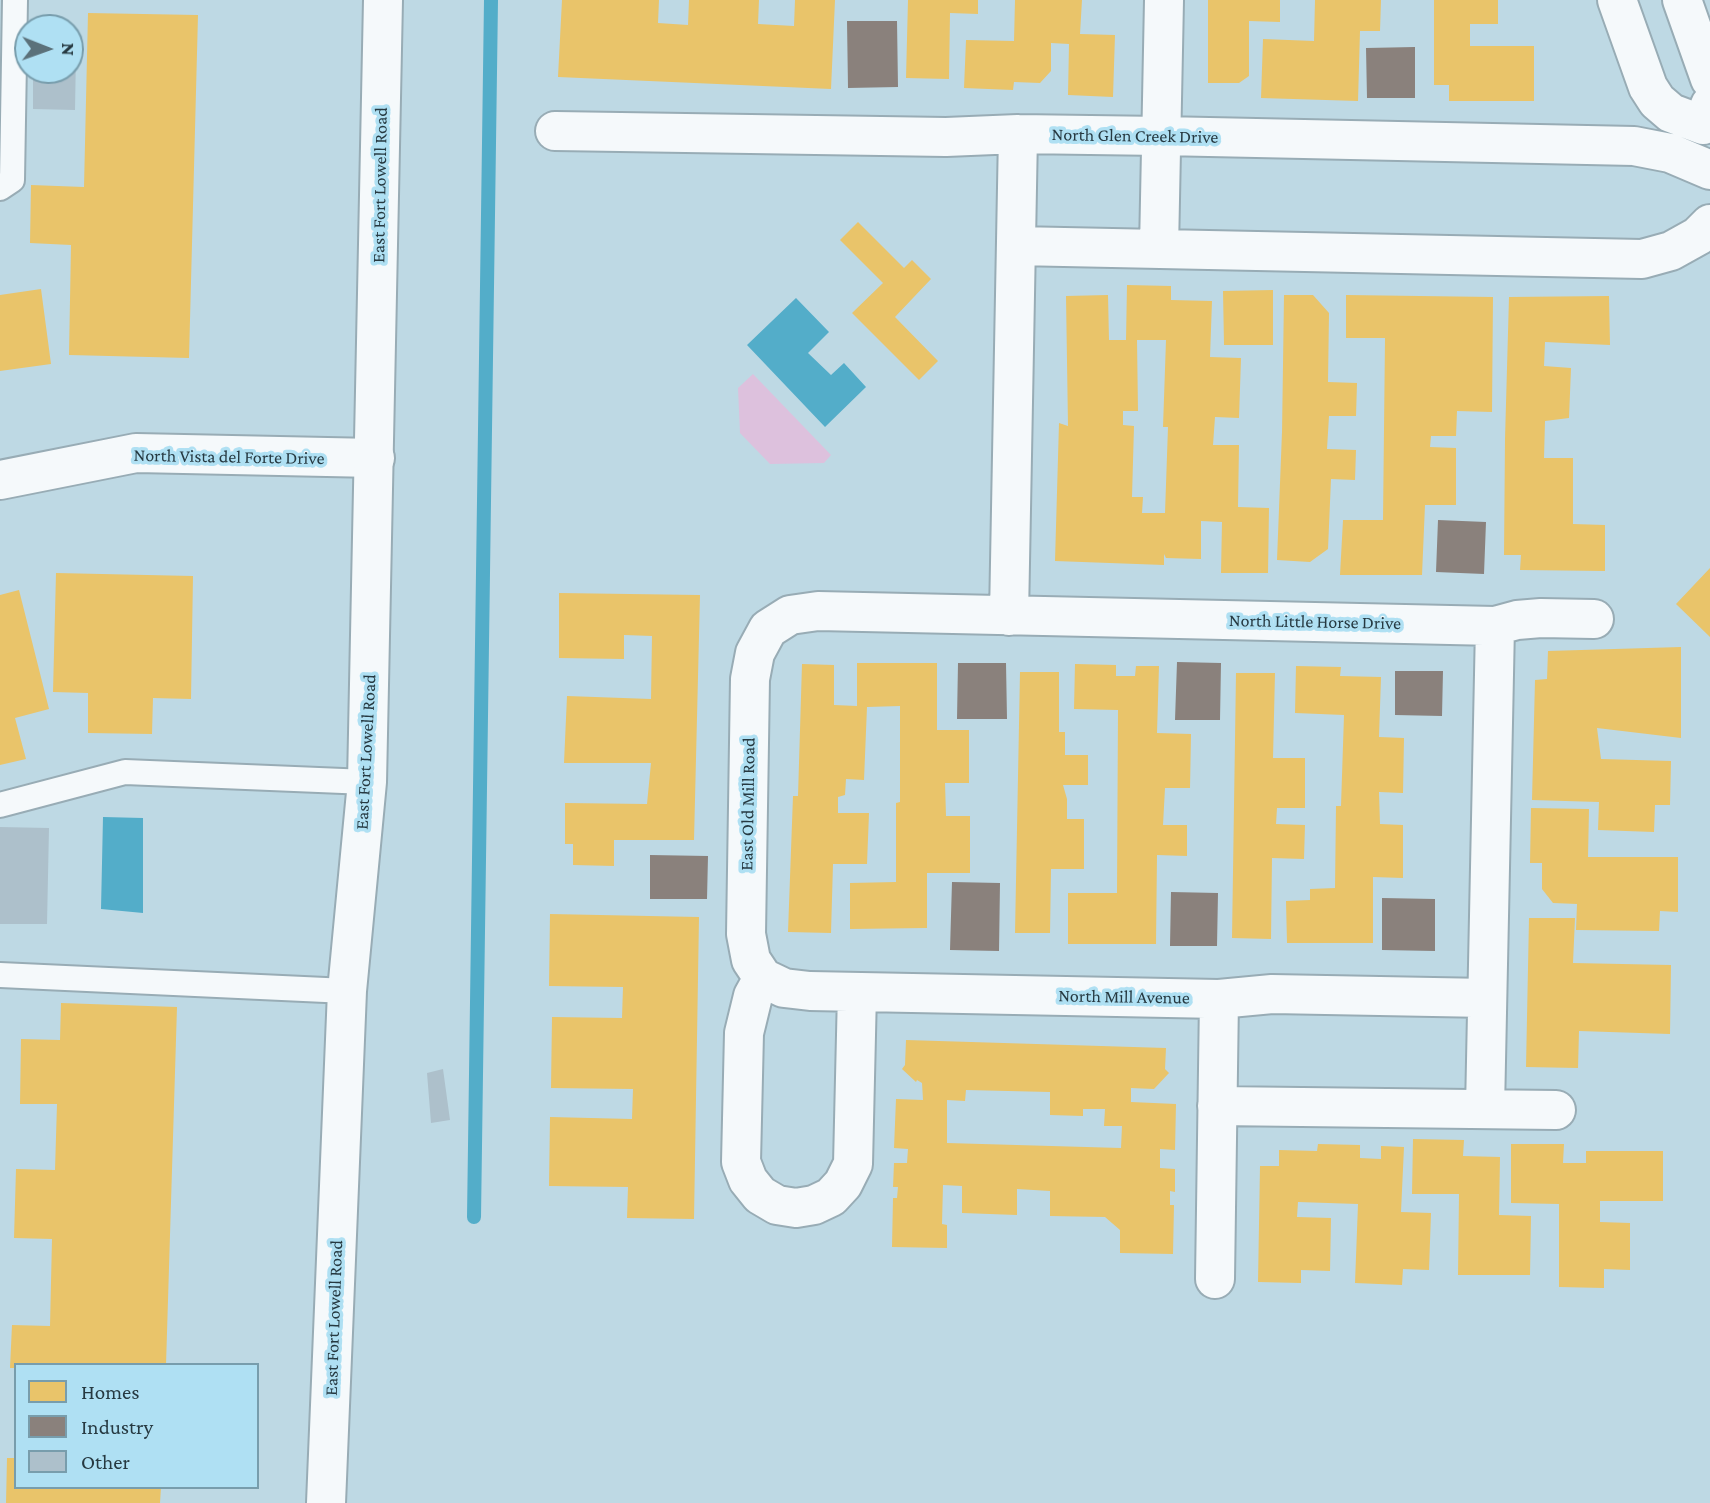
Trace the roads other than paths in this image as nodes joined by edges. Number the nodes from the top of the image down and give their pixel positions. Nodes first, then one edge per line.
1 (15, 0) edge
2 (383, 0) edge
3 (1164, 0) edge
4 (1617, 0) edge
5 (1682, 0) edge
6 (1710, 79) edge
7 (1708, 123) edge
8 (555, 131) dead end
9 (1018, 134) junction
10 (1162, 136) junction
11 (1710, 170) edge
12 (0, 188) edge
13 (1710, 224) edge
14 (1016, 246) junction
15 (1159, 249) junction
16 (375, 458) junction
17 (0, 480) edge
18 (1009, 616) junction
19 (759, 619) joint
20 (1594, 619) dead end
21 (1495, 626) junction
22 (367, 782) junction
23 (0, 805) edge
24 (0, 975) edge
25 (762, 978) junction
26 (347, 991) junction
27 (858, 992) junction
28 (1488, 998) junction
29 (1219, 999) junction
30 (1217, 1106) junction
31 (1485, 1109) junction
32 (1556, 1110) dead end
33 (1215, 1279) dead end
34 (326, 1503) edge

1 - 12 lane
2 - 16 street, East Fort Lowell Road
3 - 10 street
4 - 7 street
5 - 6 street
8 - 9 street, North Glen Creek Drive
9 - 10 street, North Glen Creek Drive
9 - 14 street
10 - 11 street, North Glen Creek Drive
10 - 15 street
13 - 15 street
14 - 15 street
14 - 18 street
16 - 17 street, North Vista del Forte Drive
16 - 22 street, East Fort Lowell Road
18 - 19 street, North Little Horse Drive
18 - 21 street, North Little Horse Drive
19 - 25 street, East Old Mill Road
20 - 21 street, North Little Horse Drive
21 - 28 street
22 - 23 lane
22 - 26 street, East Fort Lowell Road
24 - 26 lane
25 - 27 street, North Mill Avenue
25 - 27 street
26 - 34 street, East Fort Lowell Road
27 - 29 street, North Mill Avenue
28 - 29 street, North Mill Avenue
28 - 31 street
29 - 30 street
30 - 31 street
30 - 33 street
31 - 32 street

